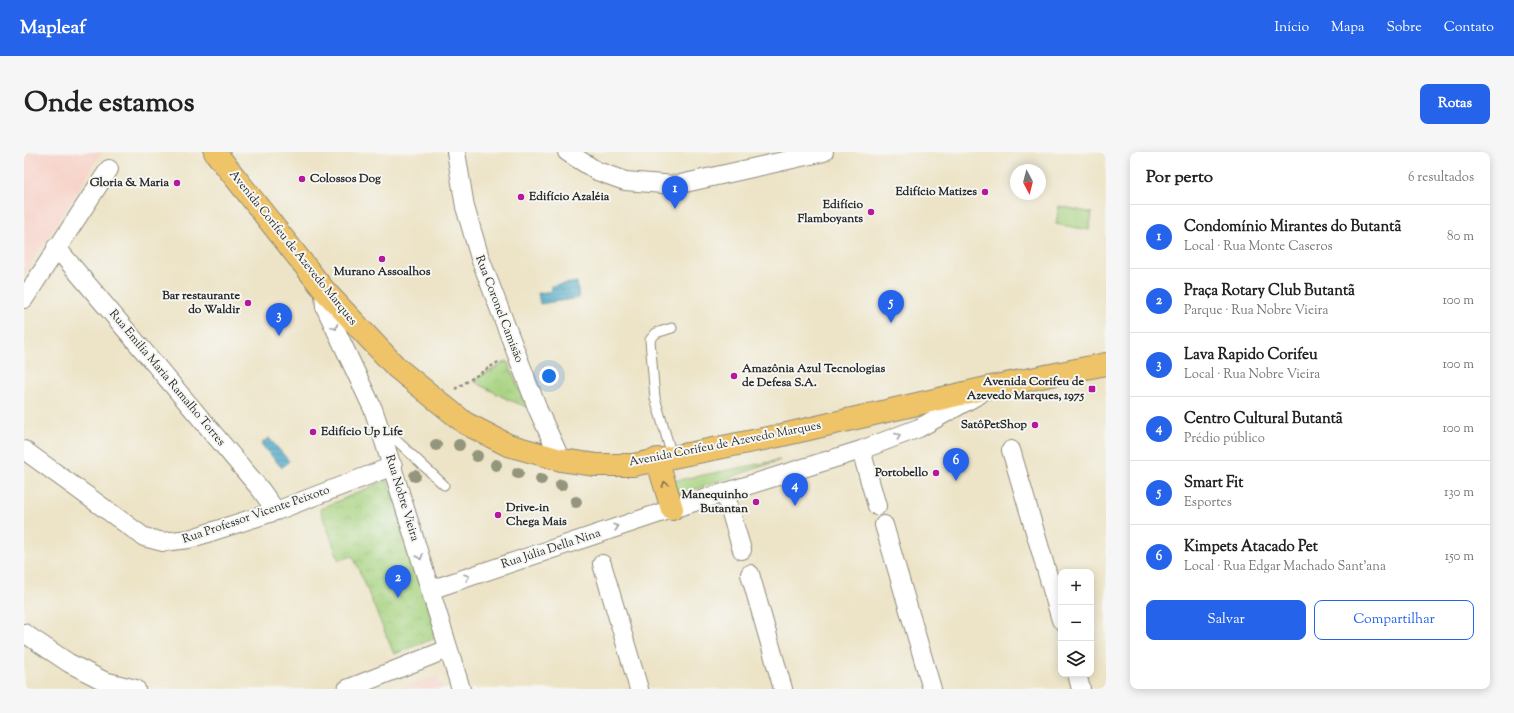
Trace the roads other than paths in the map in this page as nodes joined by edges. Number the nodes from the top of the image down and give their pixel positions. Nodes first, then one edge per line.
1 (456, 152) edge
2 (567, 152) edge
3 (824, 152) edge
4 (213, 154) edge
5 (108, 168) dead end
6 (56, 247) junction
7 (324, 290) junction
8 (24, 299) edge
9 (672, 328) dead end
10 (1106, 364) edge
11 (992, 387) junction
12 (384, 441) junction
13 (24, 450) edge
14 (861, 450) junction
15 (1011, 450) dead end
16 (665, 458) junction
17 (561, 460) junction
18 (393, 466) junction
19 (444, 486) dead end
20 (725, 493) junction
21 (878, 506) dead end
22 (672, 509) junction
23 (276, 511) junction
24 (884, 525) dead end
25 (742, 550) dead end
26 (602, 564) dead end
27 (750, 574) dead end
28 (430, 590) junction
29 (1058, 610) edge
30 (24, 633) edge
31 (448, 649) junction
32 (1078, 677) edge
33 (136, 689) edge
34 (348, 689) edge
35 (461, 689) edge
36 (639, 689) edge
37 (783, 689) edge
38 (932, 689) edge
39 (1081, 689) edge

1 - 17 street, Rua Coronel Camisão
2 - 3 street
4 - 7 main road, Avenida Corifeu de Azevedo Marques
5 - 6 street
6 - 8 street
6 - 23 street, Rua Emilia Maria Ramalho Torres
7 -> 12 street, Rua Nobre Vieira
7 - 17 main road, Avenida Corifeu de Azevedo Marques
9 - 16 lane
10 - 11 main road, Avenida Corifeu de Azevedo Marques
14 -> 11 street, Avenida Corifeu de Azevedo Marques
11 - 16 main road, Avenida Corifeu de Azevedo Marques
12 - 18 street, Rua Nobre Vieira
12 - 19 lane
13 - 23 street, Rua Professor Vicente Peixoto
14 - 20 street, Avenida Corifeu de Azevedo Marques
14 - 21 street
15 - 29 street
16 - 17 main road, Avenida Corifeu de Azevedo Marques
22 -> 16 main road
18 - 23 street, Rua Professor Vicente Peixoto
18 -> 28 street, Rua Nobre Vieira
20 - 22 street, Avenida Corifeu de Azevedo Marques
20 - 25 street
28 -> 22 street, Rua Júlia Della Nina
24 - 38 street
26 - 36 street
27 - 37 street
28 - 31 street, Rua Nobre Vieira
30 - 33 street
31 - 34 street
31 - 35 street, Rua Nobre Vieira
32 - 39 street

